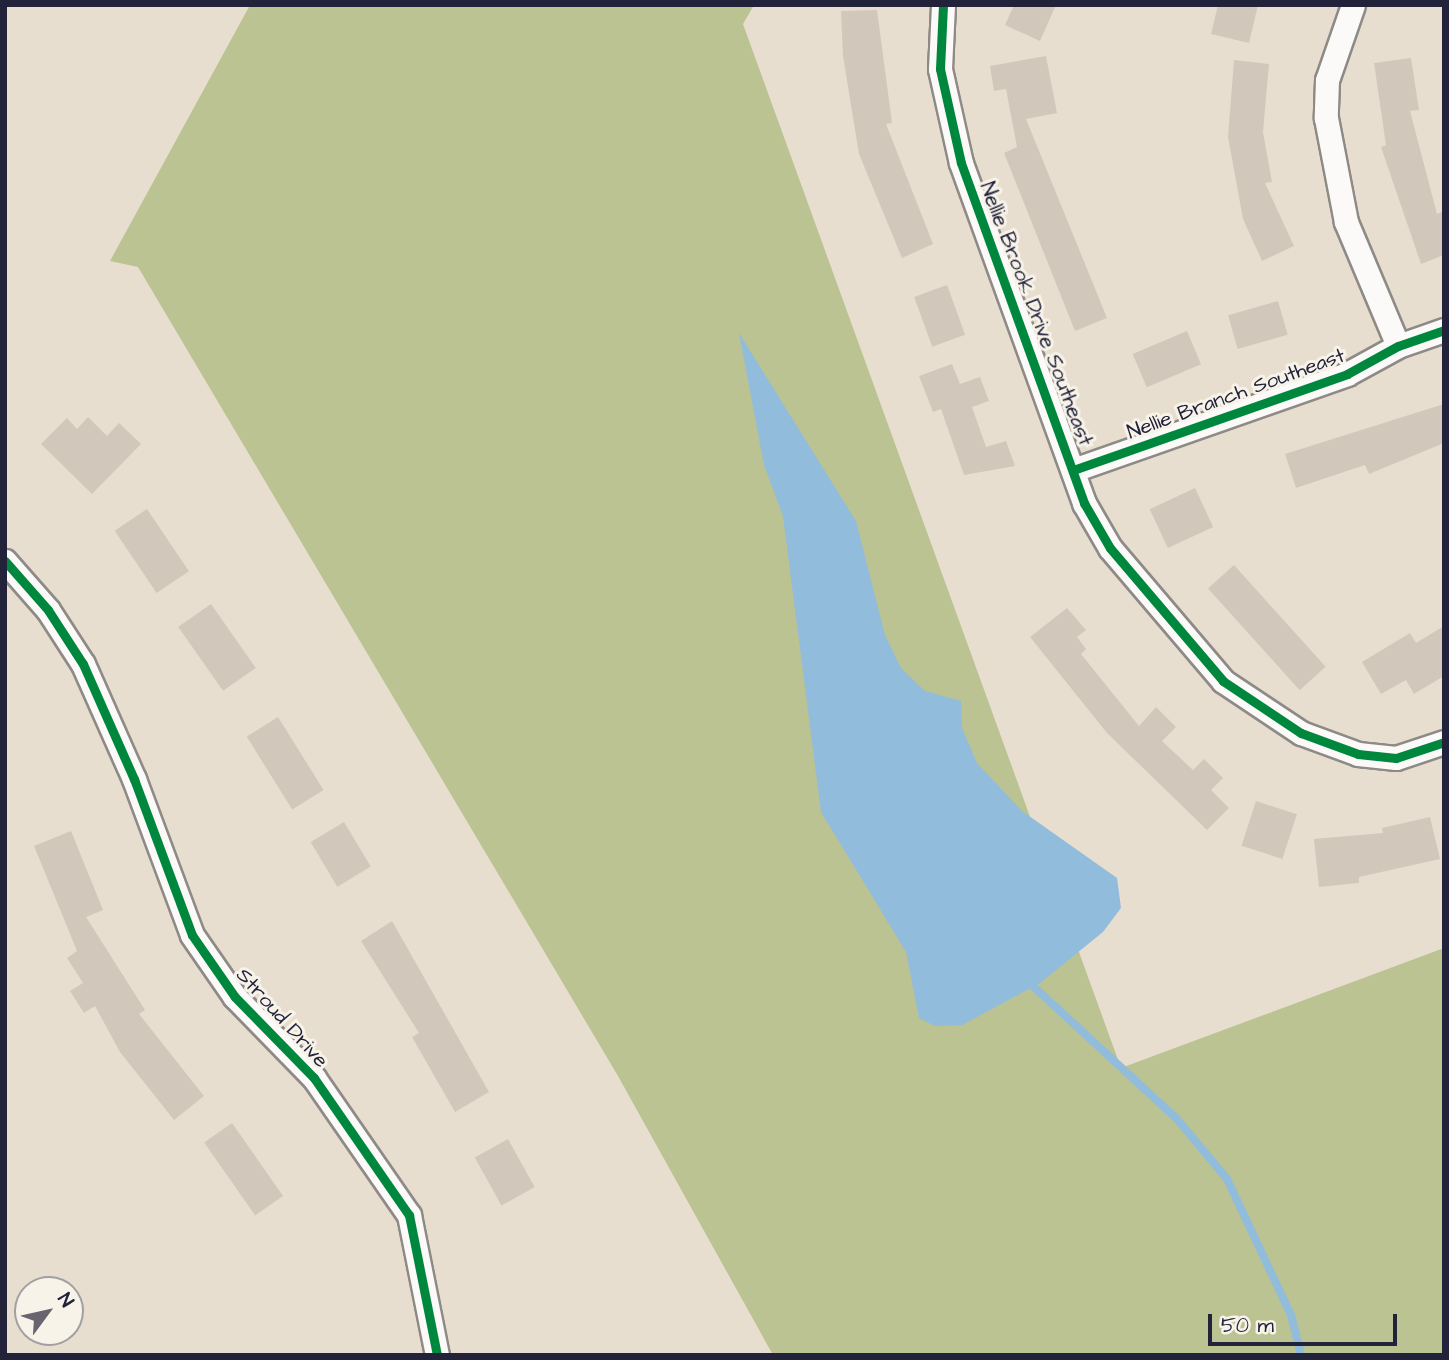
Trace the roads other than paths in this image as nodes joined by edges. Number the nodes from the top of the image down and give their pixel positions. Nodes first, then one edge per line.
1 (943, 5) edge
2 (1353, 5) edge
3 (1444, 330) edge
4 (1398, 345) junction
5 (1076, 468) junction
6 (5, 561) edge
7 (1444, 742) edge
8 (437, 1355) edge

1 - 5 street, Nellie Brook Drive Southeast
2 - 4 street
3 - 4 street, Nellie Branch Southeast
4 - 5 street, Nellie Branch Southeast
5 - 7 street, Nellie Brook Drive Southeast
6 - 8 street, Stroud Drive

